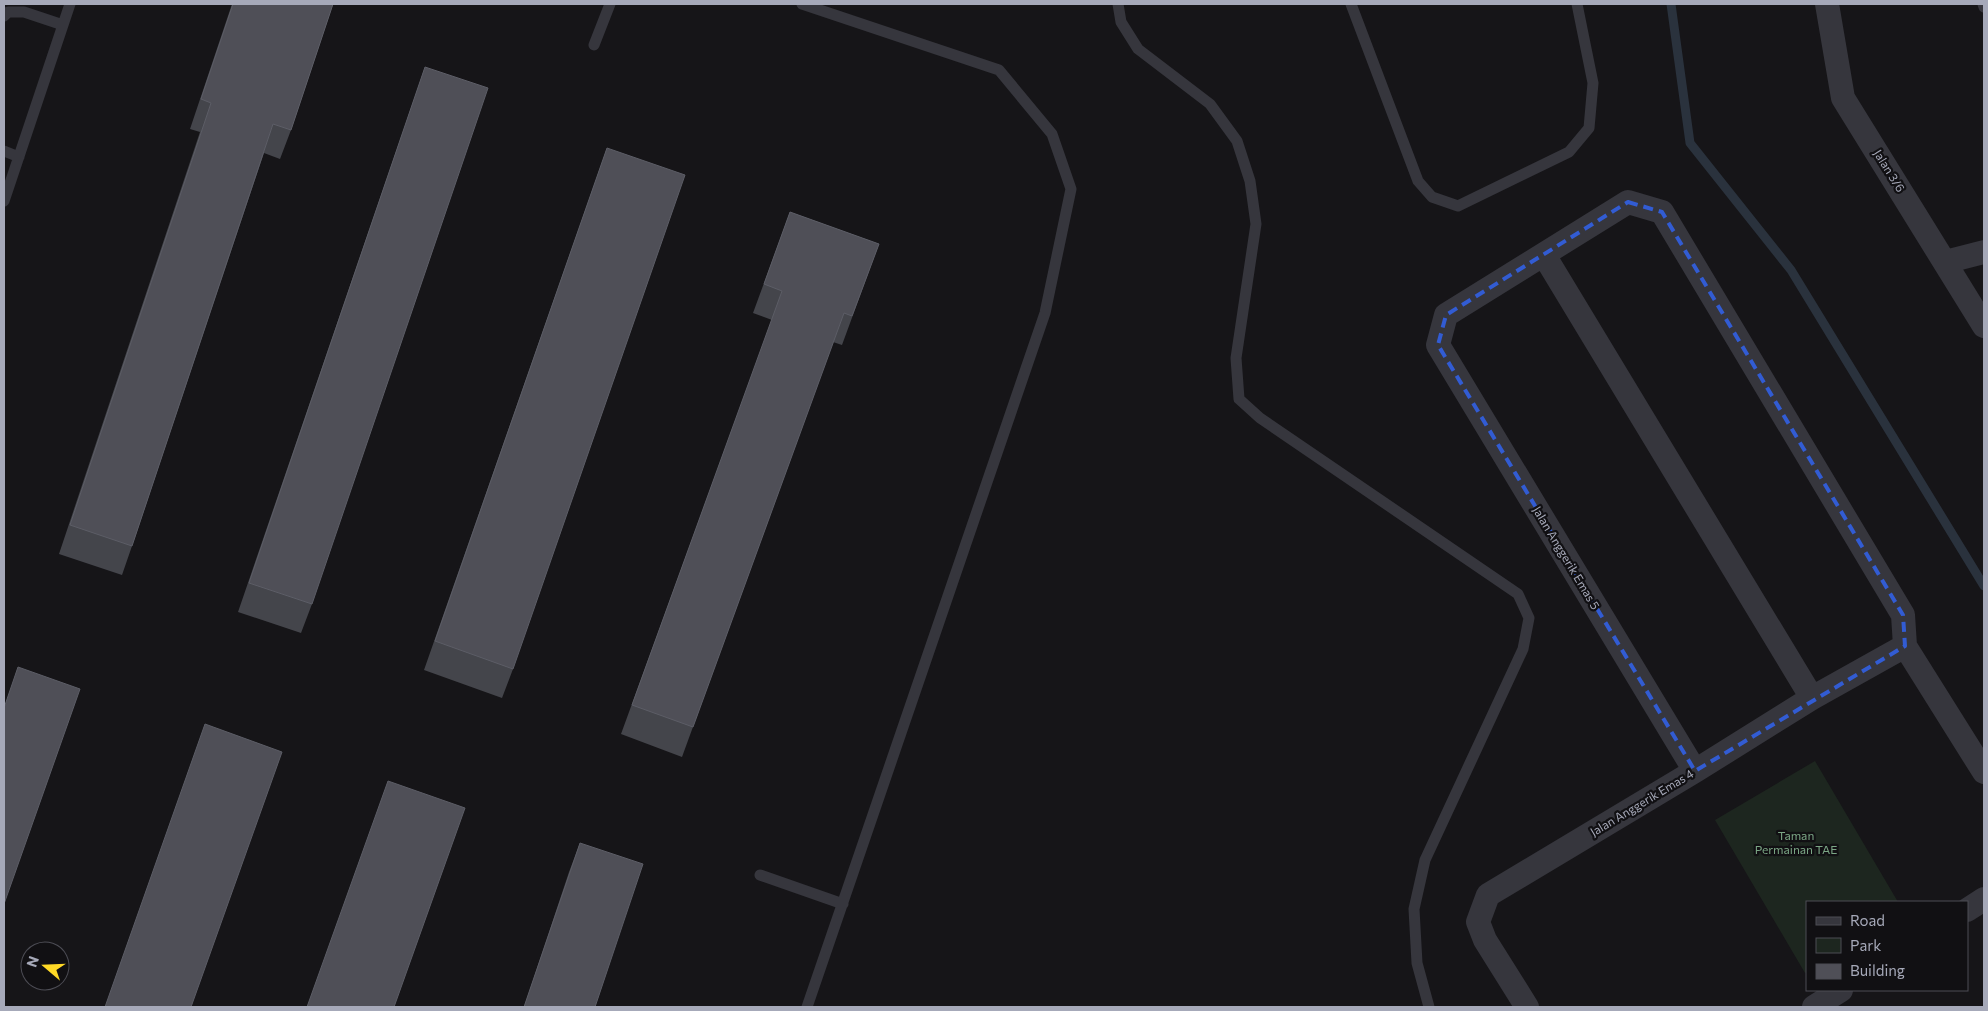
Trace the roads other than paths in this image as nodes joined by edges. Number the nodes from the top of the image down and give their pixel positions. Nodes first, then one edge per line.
1 (70, 4) edge
2 (610, 4) edge
3 (802, 4) edge
4 (1118, 4) edge
5 (1351, 4) edge
6 (1577, 4) edge
7 (1827, 4) edge
8 (4, 16) edge
9 (63, 25) junction
10 (594, 45) dead end
11 (4, 151) edge
12 (19, 157) junction
13 (4, 201) edge
14 (1984, 252) edge
15 (1544, 255) junction
16 (1946, 262) junction
17 (1984, 326) edge
18 (1905, 646) junction
19 (1812, 698) junction
20 (1695, 771) junction
21 (1984, 772) edge
22 (760, 875) dead end
23 (1984, 899) edge
24 (843, 904) junction
25 (1968, 909) edge
26 (1839, 991) edge
27 (807, 1007) edge
28 (1429, 1007) edge
29 (1527, 1007) edge
30 (1814, 1007) edge

1 - 9 lane
2 - 10 lane
3 - 24 lane
4 - 28 lane
5 - 6 lane
7 - 16 street, Jalan 3/6
8 - 9 lane
9 - 12 lane
11 - 12 lane
12 - 13 lane
14 - 16 street
15 - 18 street
15 - 19 street
15 - 20 street, Jalan Anggerik Emas 5
16 - 17 street, Jalan 3/6
18 - 19 street, Jalan Anggerik Emas 4
18 - 21 street
19 - 20 street, Jalan Anggerik Emas 4
20 - 29 street, Jalan Anggerik Emas 4
22 - 24 lane
23 - 25 street
24 - 27 lane
26 - 30 street

